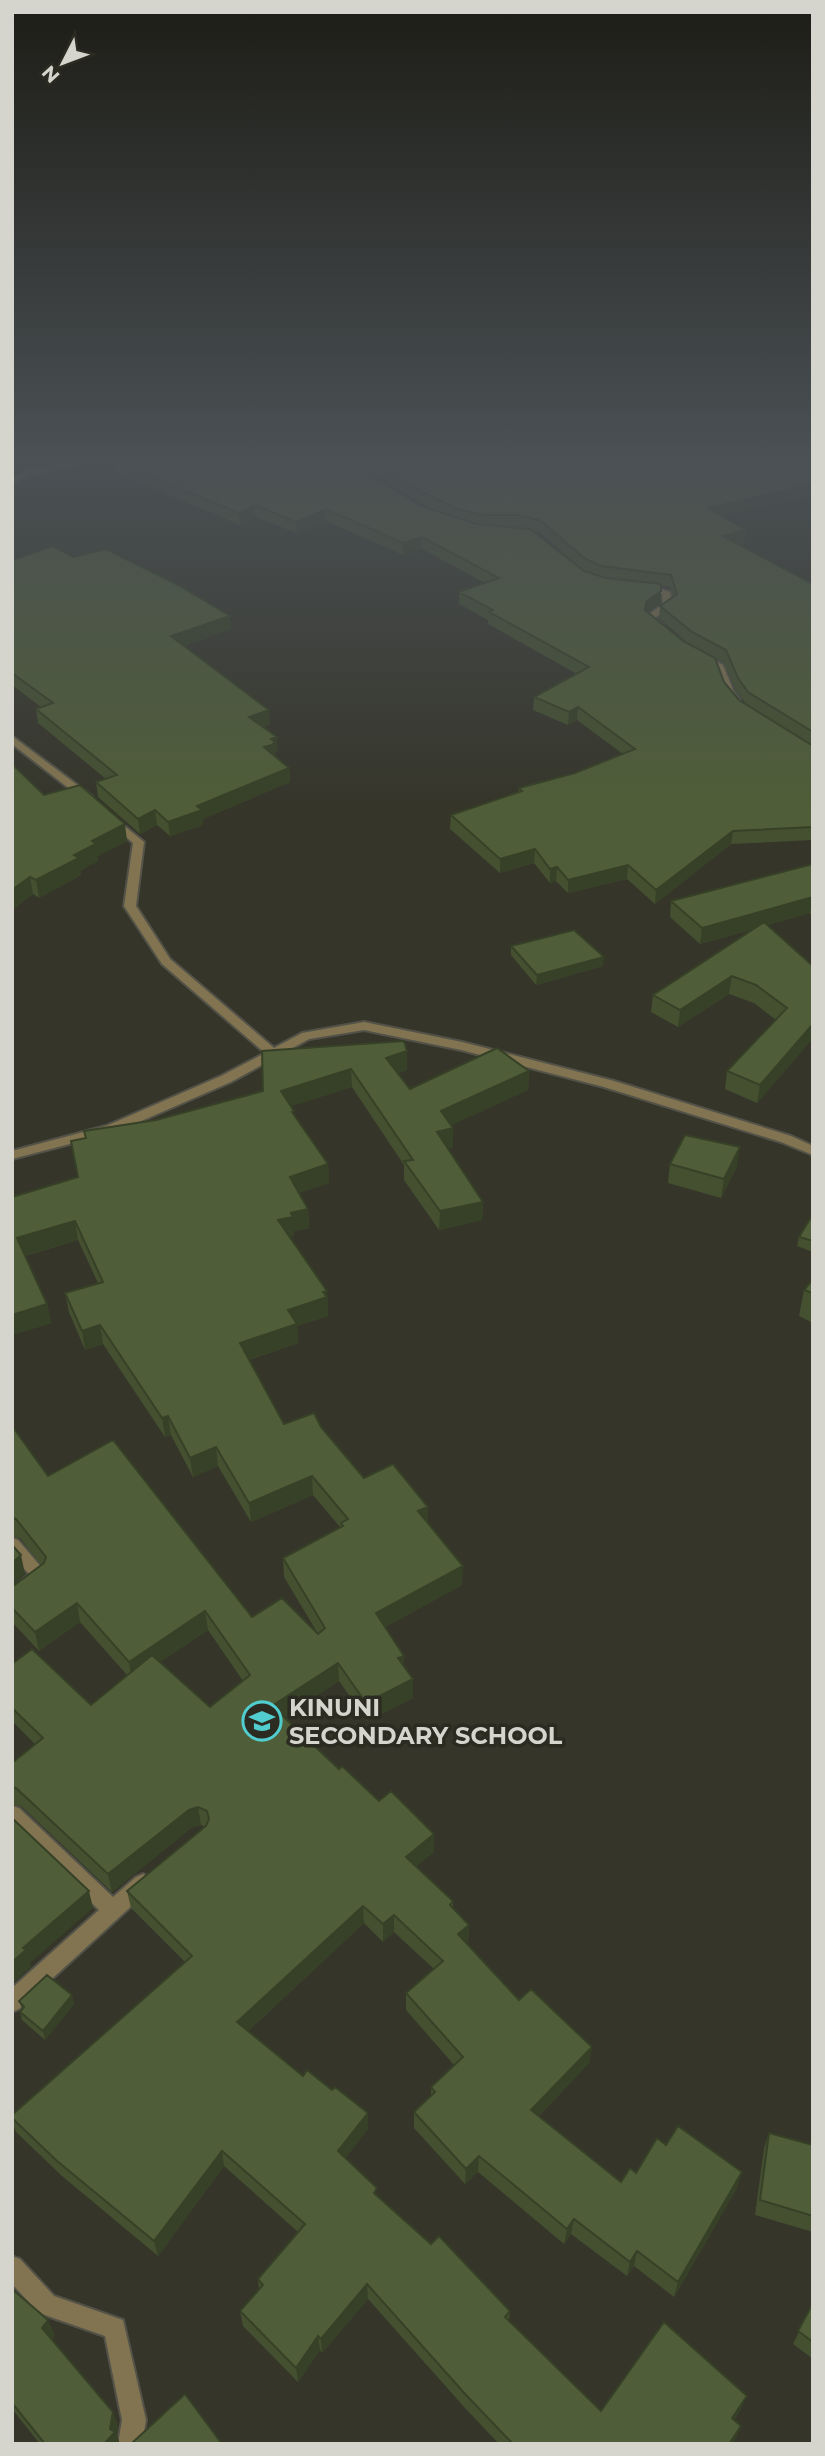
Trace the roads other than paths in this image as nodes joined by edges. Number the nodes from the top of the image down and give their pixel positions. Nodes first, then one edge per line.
1 (632, 586) edge
2 (666, 631) edge
3 (694, 653) edge
4 (742, 709) edge
5 (12, 739) edge
6 (272, 1053) junction
7 (813, 1151) edge
8 (12, 1155) edge
9 (12, 1545) edge
10 (12, 1599) edge
11 (12, 1814) edge
12 (161, 1868) edge
13 (112, 1909) junction
14 (12, 2002) edge
15 (12, 2267) edge
16 (130, 2444) edge

1 - 2 street
3 - 4 street
5 - 6 street
6 - 7 street
6 - 8 street
9 - 10 street
11 - 13 street
12 - 13 street
13 - 14 street
15 - 16 street

